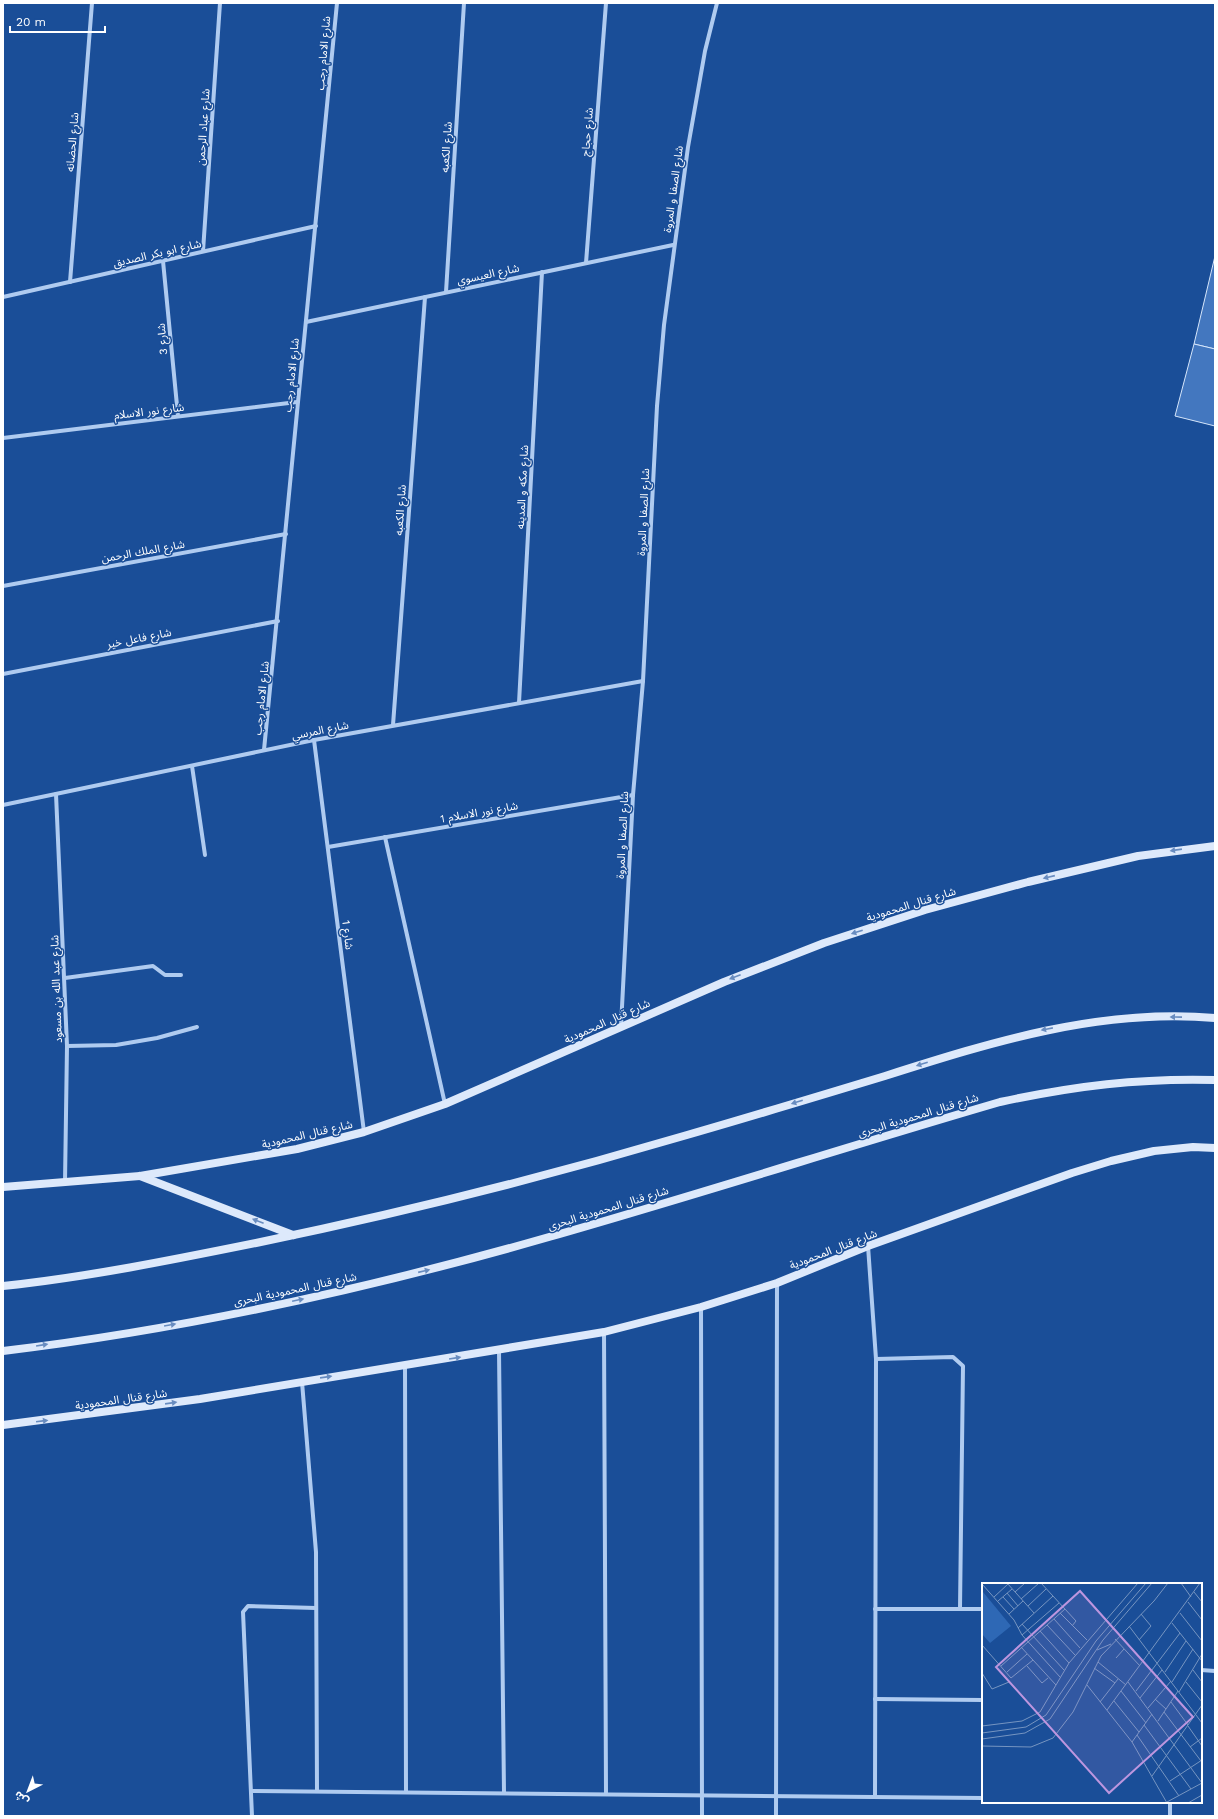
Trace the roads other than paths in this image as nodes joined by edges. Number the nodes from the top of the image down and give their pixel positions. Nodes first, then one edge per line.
1 (92, 3) edge
2 (220, 3) edge
3 (337, 3) edge
4 (464, 3) edge
5 (606, 3) edge
6 (717, 3) edge
7 (316, 226) junction
8 (673, 245) junction
9 (203, 252) junction
10 (164, 261) junction
11 (586, 263) junction
12 (542, 272) junction
13 (70, 282) junction
14 (446, 292) junction
15 (3, 297) edge
16 (425, 297) junction
17 (306, 322) junction
18 (297, 402) junction
19 (178, 416) junction
20 (3, 438) edge
21 (286, 534) junction
22 (3, 586) edge
23 (278, 621) junction
24 (3, 674) edge
25 (643, 681) junction
26 (520, 703) junction
27 (393, 725) junction
28 (314, 740) junction
29 (264, 750) junction
30 (192, 766) junction
31 (56, 794) junction
32 (633, 795) junction
33 (3, 805) edge
34 (385, 837) junction
35 (1215, 846) edge
36 (328, 847) junction
37 (205, 855) dead end
38 (181, 975) dead end
39 (65, 978) junction
40 (1215, 1018) edge
41 (621, 1026) junction
42 (196, 1027) dead end
43 (67, 1046) junction
44 (1215, 1080) edge
45 (444, 1104) junction
46 (364, 1132) junction
47 (1215, 1148) edge
48 (140, 1176) junction
49 (65, 1183) junction
50 (3, 1187) edge
51 (294, 1235) junction
52 (868, 1246) junction
53 (777, 1283) junction
54 (3, 1286) edge
55 (701, 1307) junction
56 (604, 1332) junction
57 (3, 1351) edge
58 (499, 1351) junction
59 (876, 1359) junction
60 (405, 1366) junction
61 (302, 1381) junction
62 (3, 1425) edge
63 (316, 1608) junction
64 (875, 1609) junction
65 (960, 1609) junction
66 (982, 1609) edge
67 (1202, 1670) edge
68 (1215, 1671) edge
69 (875, 1699) junction
70 (982, 1700) edge
71 (252, 1791) junction
72 (317, 1791) junction
73 (406, 1792) junction
74 (504, 1793) junction
75 (606, 1794) junction
76 (702, 1795) junction
77 (776, 1796) junction
78 (875, 1797) junction
79 (982, 1798) edge
80 (1170, 1803) edge
81 (252, 1816) edge
82 (702, 1816) edge
83 (776, 1816) edge
84 (1170, 1816) edge

1 - 13 street, شارع الحضانه
2 - 9 street, شارع عباد الرحمن
3 - 7 street, شارع الامام رجب
4 - 14 street, شارع الكعبه
5 - 11 street, شارع حجاج
6 - 8 street, شارع الصفا و المروة
7 - 9 street, شارع ابو بكر الصديق
7 - 17 street, شارع الامام رجب
8 - 11 street, شارع العيسوي
8 - 25 street, شارع الصفا و المروة
9 - 10 street, شارع ابو بكر الصديق
10 - 13 street, شارع ابو بكر الصديق
10 - 19 street, شارع 3
11 - 12 street, شارع العيسوي
12 - 14 street, شارع العيسوي
12 - 26 street, شارع مكه و المدينه
13 - 15 street, شارع ابو بكر الصديق
14 - 16 street, شارع العيسوي
16 - 17 street, شارع العيسوي
16 - 27 street, شارع الكعبه
17 - 18 street, شارع الامام رجب
18 - 19 street, شارع نور الاسلام
18 - 21 street, شارع الامام رجب
19 - 20 street, شارع نور الاسلام
21 - 22 street, شارع الملك الرحمن
21 - 23 street, شارع الامام رجب
23 - 24 street, شارع فاعل خير
23 - 29 street, شارع الامام رجب
25 - 26 street, شارع المرسي
25 - 32 street, شارع الصفا و المروة
26 - 27 street, شارع المرسي
27 - 28 street, شارع المرسي
28 - 29 street, شارع المرسي
28 - 36 street, شارع 1
29 - 30 street, شارع المرسي
30 - 31 street, شارع المرسي
30 - 37 street
31 - 33 street, شارع المرسي
31 - 39 street, شارع عبد الله بن مسعود
32 - 34 street, شارع نور الاسلام 1
32 - 41 street, شارع الصفا و المروة
34 - 36 street, شارع نور الاسلام 1
34 - 45 street
35 -> 41 main road, شارع قنال المحمودية
36 - 46 street, شارع 1
38 - 39 street
39 - 43 street, شارع عبد الله بن مسعود
40 -> 51 main road
41 - 45 main road, شارع قنال المحمودية
42 - 43 street
43 - 49 street, شارع عبد الله بن مسعود
57 -> 44 main road, شارع قنال المحمودية البحرى
45 - 46 main road, شارع قنال المحمودية
46 - 48 main road, شارع قنال المحمودية
47 - 52 main road, شارع قنال المحمودية
48 - 49 main road, شارع قنال المحمودية
51 -> 48 main road
49 - 50 main road, شارع قنال المحمودية
51 - 54 main road
52 - 53 main road, شارع قنال المحمودية
52 - 59 street
53 - 55 main road, شارع قنال المحمودية
53 - 77 street
55 - 56 main road, شارع قنال المحمودية
55 - 76 street
56 - 58 main road, شارع قنال المحمودية
56 - 75 street
60 -> 58 main road, شارع قنال المحمودية
58 - 74 street
59 - 64 street
59 - 65 street
61 -> 60 main road, شارع قنال المحمودية
60 - 73 street
62 -> 61 main road, شارع قنال المحمودية
61 - 63 street
63 - 71 street
63 - 72 street
64 - 65 street
64 - 69 street
65 - 66 street
67 - 68 street
69 - 70 street
69 - 78 street
71 - 72 street
71 - 81 street
72 - 73 street
73 - 74 street
74 - 75 street
75 - 76 street
76 - 77 street
76 - 82 street
77 - 78 street
77 - 83 street
78 - 79 street
80 - 84 street

